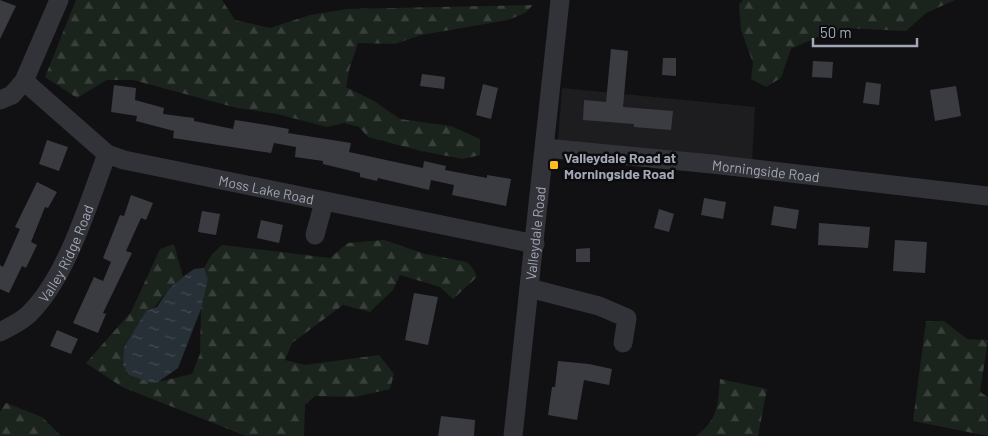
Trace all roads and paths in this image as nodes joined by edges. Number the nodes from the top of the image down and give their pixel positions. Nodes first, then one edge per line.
1 (59, 0) edge
2 (560, 0) edge
3 (24, 82) junction
4 (0, 100) edge
5 (544, 148) junction
6 (107, 154) junction
7 (988, 196) edge
8 (324, 202) junction
9 (315, 235) dead end
10 (535, 244) junction
11 (529, 288) junction
12 (0, 332) edge
13 (623, 343) dead end
14 (513, 436) edge

1 - 3 street
2 - 5 street, Valleydale Road
3 - 4 street
3 - 6 street, Moss Lake Road
5 - 7 street, Morningside Road
5 - 10 street, Valleydale Road
6 - 8 street, Moss Lake Road
6 - 12 street, Valley Ridge Road
8 - 9 street
8 - 10 street, Moss Lake Road
10 - 11 street, Valleydale Road
11 - 13 street
11 - 14 street, Valleydale Road

